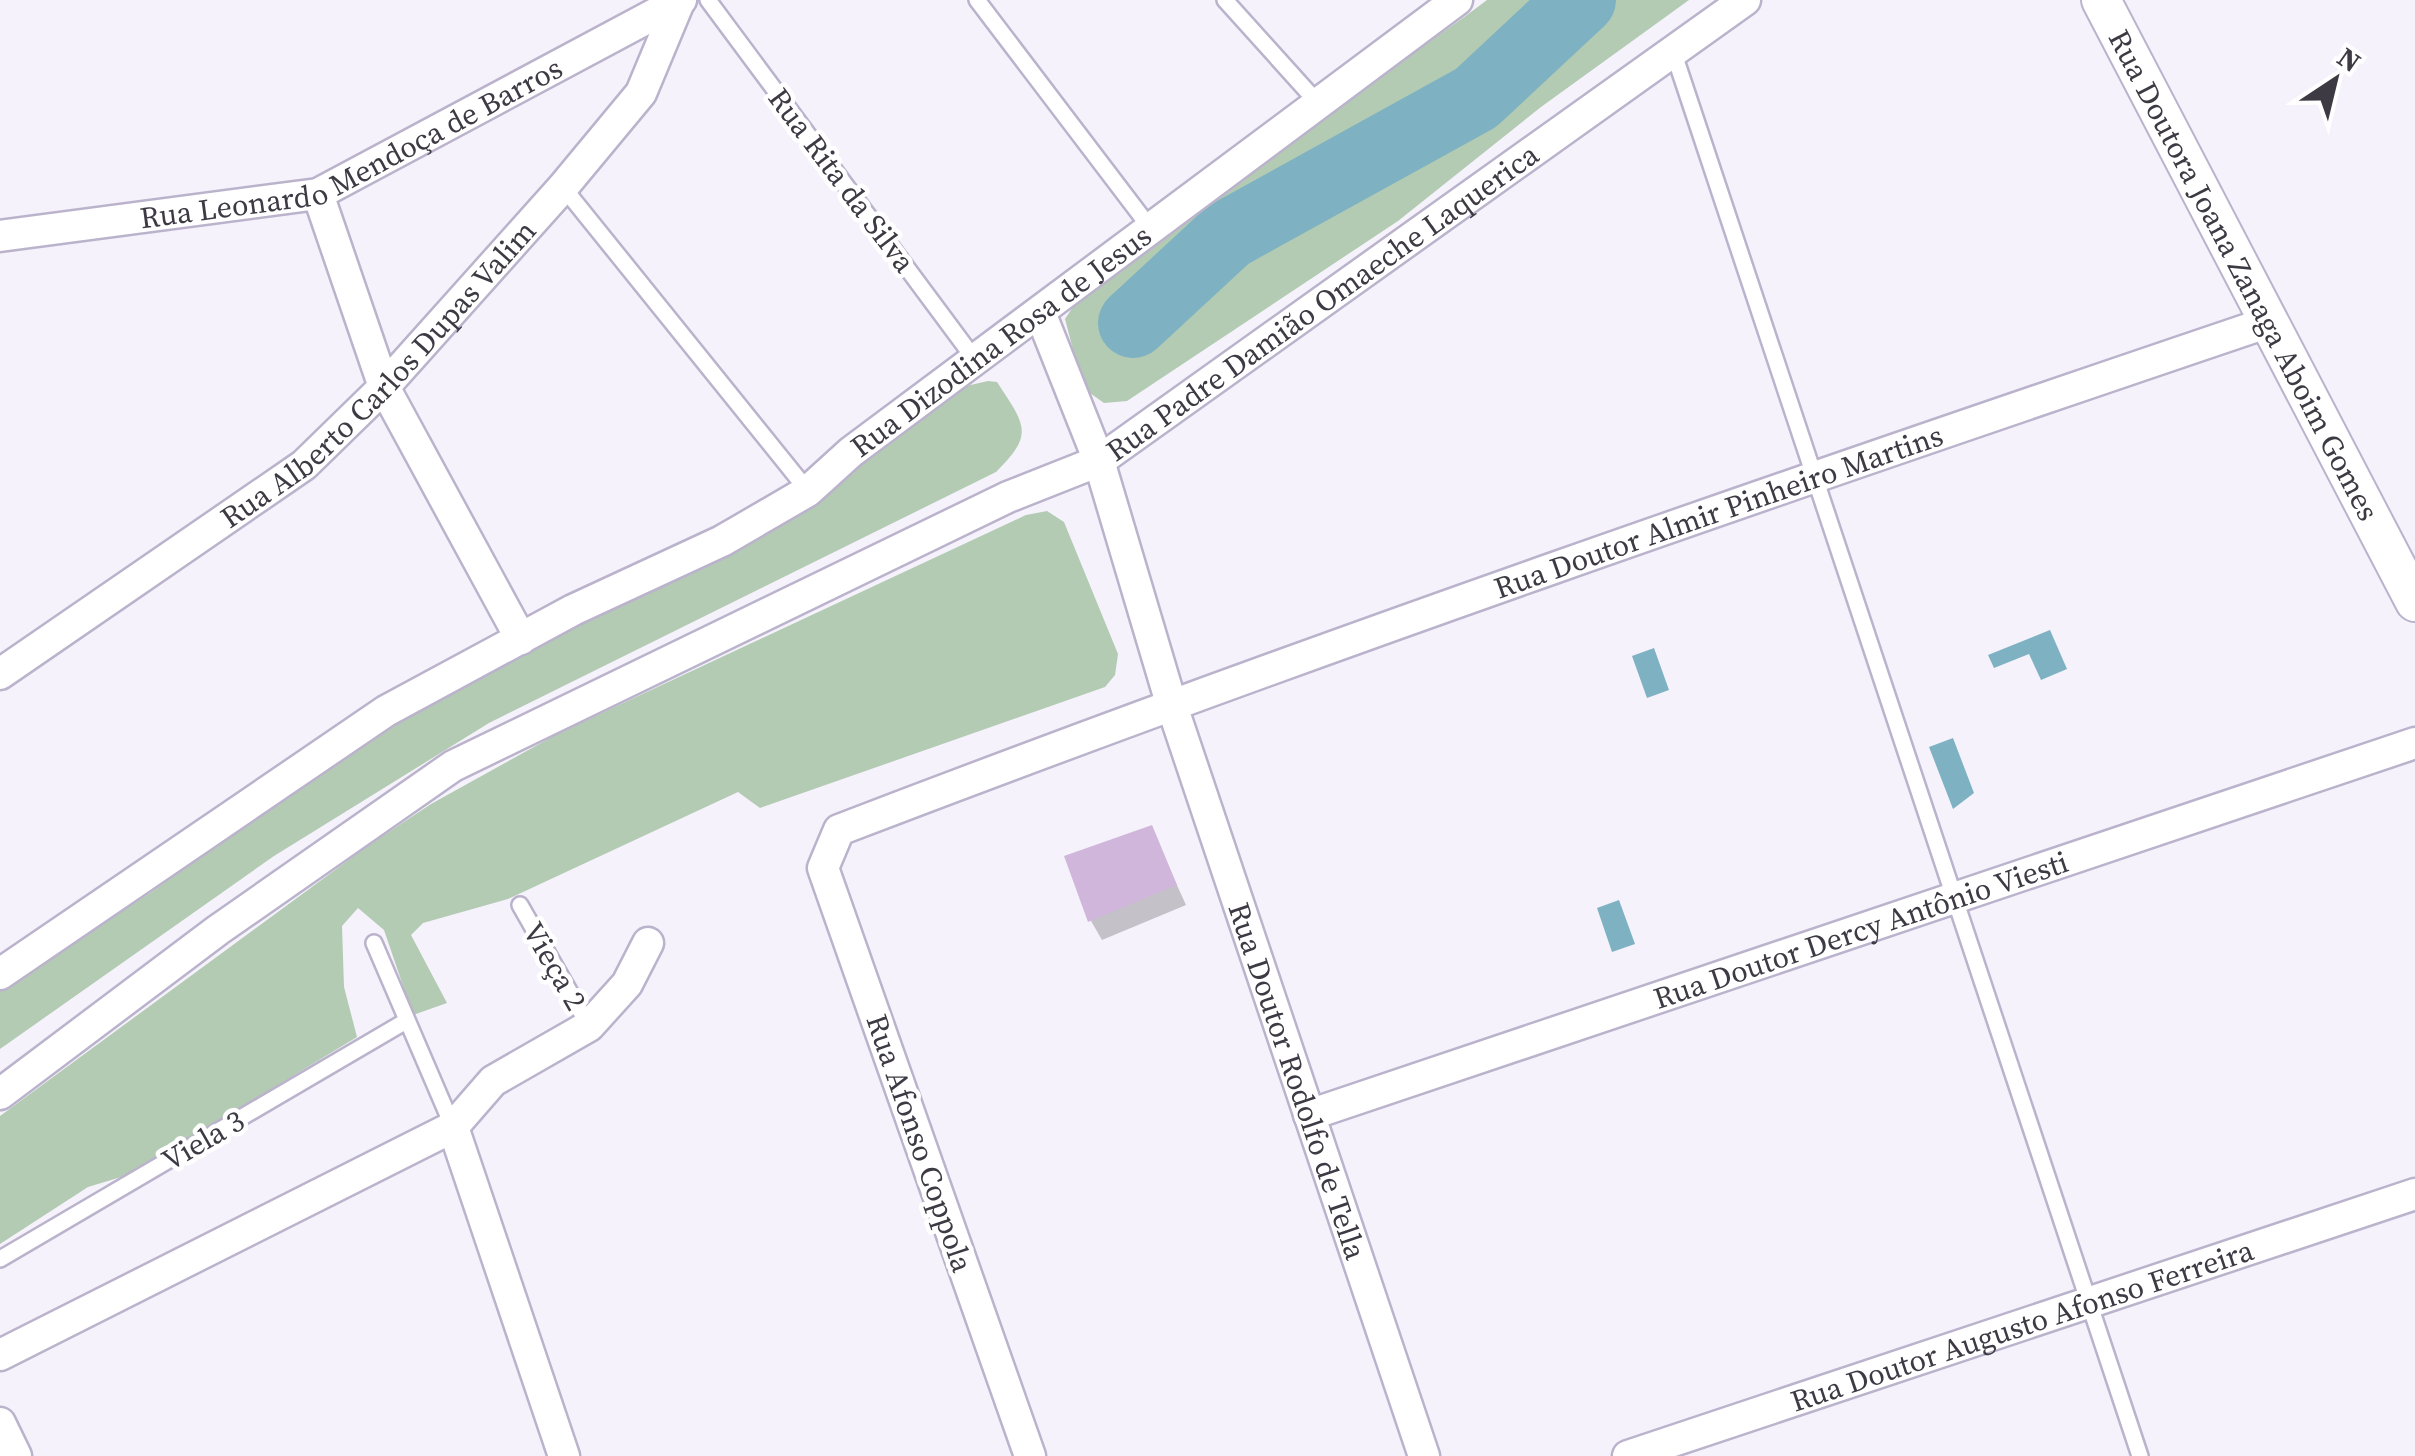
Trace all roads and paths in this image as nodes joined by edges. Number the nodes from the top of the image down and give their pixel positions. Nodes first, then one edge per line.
1 (976, 0) edge
2 (1225, 0) edge
3 (1457, 0) edge
4 (1744, 0) edge
5 (2101, 0) edge
6 (690, 1) edge
7 (1674, 54) junction
8 (1316, 102) junction
9 (563, 188) junction
10 (318, 194) junction
11 (1150, 229) junction
12 (0, 236) edge
13 (1040, 314) junction
14 (2269, 322) junction
15 (976, 361) junction
16 (384, 387) junction
17 (1099, 461) junction
18 (1815, 476) junction
19 (808, 491) junction
20 (2415, 602) edge
21 (521, 639) junction
22 (0, 674) edge
23 (1171, 703) junction
24 (2415, 743) edge
25 (1954, 895) junction
26 (520, 905) dead end
27 (374, 943) dead end
28 (648, 944) dead end
29 (0, 974) edge
30 (406, 1021) junction
31 (590, 1026) junction
32 (0, 1094) edge
33 (1309, 1114) junction
34 (453, 1127) junction
35 (2415, 1194) edge
36 (0, 1259) edge
37 (2088, 1302) junction
38 (0, 1355) edge
39 (564, 1456) edge
40 (1030, 1456) edge
41 (1424, 1456) edge
42 (1628, 1456) edge
43 (2140, 1456) edge

1 - 11 lane
2 - 8 lane
3 - 8 street, Rua Dizodina Rosa de Jesus
4 - 7 street, Rua Padre Damião Omaeche Laquerica
5 - 14 street, Rua Doutora Joana Zanaga Aboim Gomes
6 - 9 street, Rua Alberto Carlos Dupas Valim
6 - 10 street, Rua Leonardo Mendoça de Barros
6 - 15 lane, Rua Rita da Silva
7 - 17 street, Rua Padre Damião Omaeche Laquerica
7 - 18 lane
8 - 11 street, Rua Dizodina Rosa de Jesus
9 - 16 street, Rua Alberto Carlos Dupas Valim
9 - 19 lane
10 - 12 street, Rua Leonardo Mendoça de Barros
10 - 16 street
11 - 13 street, Rua Dizodina Rosa de Jesus
13 - 15 street, Rua Dizodina Rosa de Jesus
13 - 17 street
14 - 18 street, Rua Doutor Almir Pinheiro Martins
14 - 20 street, Rua Doutora Joana Zanaga Aboim Gomes
15 - 19 street, Rua Dizodina Rosa de Jesus
16 - 21 street
16 - 22 street, Rua Alberto Carlos Dupas Valim
17 - 23 street, Rua Padre Damião Omaeche Laquerica
17 - 32 street
18 - 23 street, Rua Doutor Almir Pinheiro Martins
18 - 25 lane
19 - 21 street, Rua Dizodina Rosa de Jesus
21 - 29 street, Rua Dizodina Rosa de Jesus
23 - 33 street, Rua Doutor Rodolfo de Tella
23 - 40 street, Rua Afonso Coppola
24 - 25 street, Rua Doutor Dercy Antônio Viesti
25 - 33 street, Rua Doutor Dercy Antônio Viesti
25 - 37 lane
26 - 31 lane, Vieça 2
27 - 30 lane
28 - 31 street
30 - 34 lane
30 - 36 lane, Viela 3
31 - 34 street
33 - 41 street, Rua Doutor Rodolfo de Tella
34 - 38 street
34 - 39 street
35 - 37 street, Rua Doutor Augusto Afonso Ferreira
37 - 42 street, Rua Doutor Augusto Afonso Ferreira
37 - 43 lane

